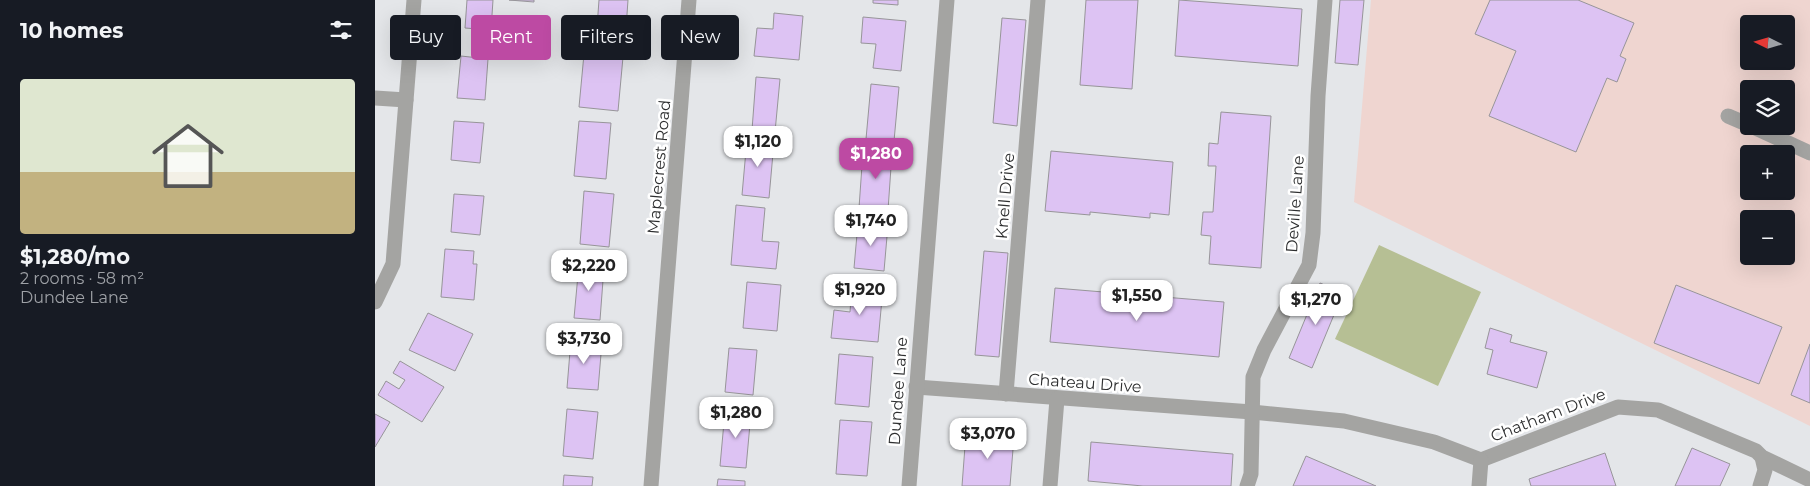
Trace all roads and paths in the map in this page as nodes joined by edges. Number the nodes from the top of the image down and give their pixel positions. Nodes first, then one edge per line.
1 (414, 0) edge
2 (689, 0) edge
3 (947, 0) edge
4 (1037, 0) edge
5 (1325, 0) edge
6 (375, 98) edge
7 (406, 100) junction
8 (1728, 116) dead end
9 (1740, 121) edge
10 (1770, 135) edge
11 (1810, 153) edge
12 (375, 302) edge
13 (916, 387) junction
14 (1006, 394) junction
15 (1057, 399) junction
16 (1252, 412) junction
17 (1762, 457) junction
18 (1481, 460) junction
19 (1810, 480) edge
20 (651, 486) edge
21 (909, 486) edge
22 (1050, 486) edge
23 (1247, 486) edge
24 (1479, 486) edge
25 (1760, 486) edge

1 - 7 street
2 - 20 street, Maplecrest Road
3 - 13 street, Dundee Lane
4 - 14 street, Knell Drive
5 - 16 street, Deville Lane
6 - 7 street
7 - 12 street
8 - 9 street
10 - 11 street
13 - 14 street, Chateau Drive
13 - 21 street, Dundee Lane
14 - 15 street, Chateau Drive
15 - 16 street, Chateau Drive
15 - 22 street
16 - 18 street, Chatham Drive
16 - 23 street, Deville Lane
17 - 18 street, Chatham Drive
17 - 19 street, Chatham Drive
17 - 25 street
18 - 24 street

